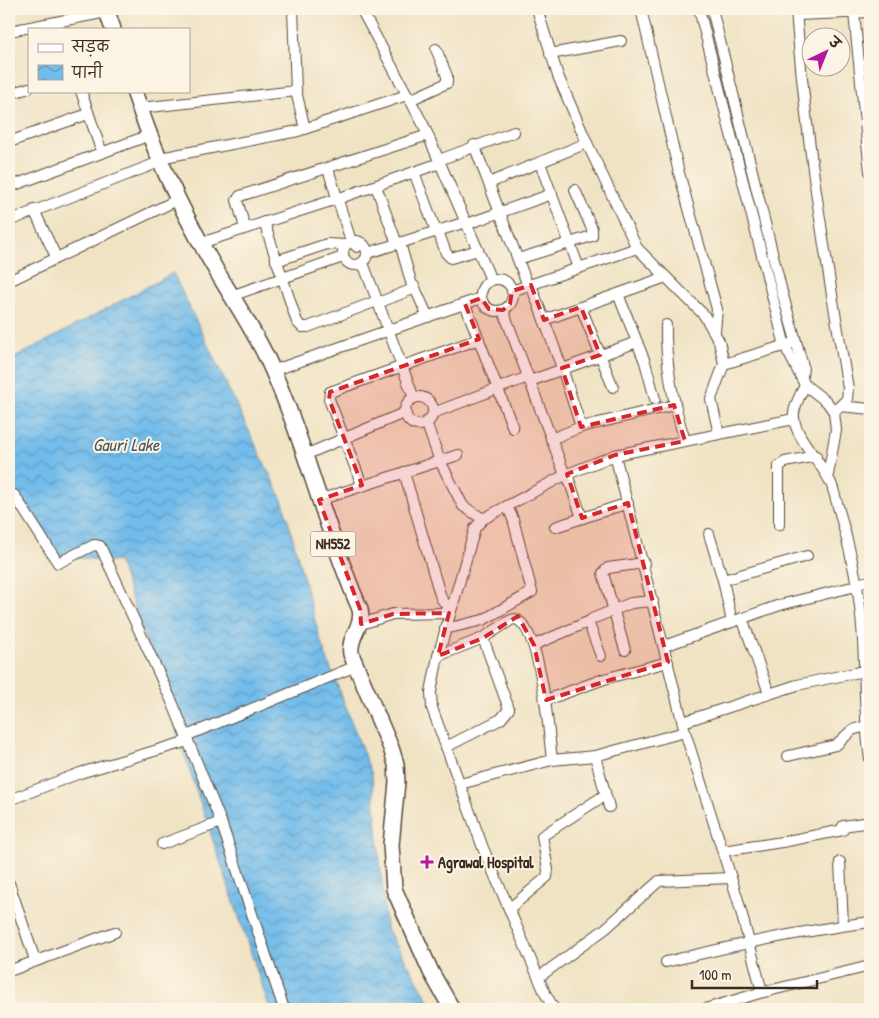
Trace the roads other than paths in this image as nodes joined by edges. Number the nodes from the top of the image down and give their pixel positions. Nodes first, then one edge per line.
1 (293, 9) edge
2 (361, 9) edge
3 (536, 9) edge
4 (641, 9) edge
5 (699, 9) edge
6 (712, 9) edge
7 (106, 10) edge
8 (796, 12) edge
9 (870, 12) edge
10 (854, 13) junction
11 (113, 28) edge
12 (15, 30) dead end
13 (621, 41) dead end
14 (436, 49) dead end
15 (550, 54) junction
16 (28, 88) edge
17 (296, 91) junction
18 (81, 92) edge
19 (134, 92) edge
20 (9, 94) edge
21 (409, 98) junction
22 (140, 108) junction
23 (88, 114) junction
24 (305, 129) junction
25 (514, 132) dead end
26 (150, 135) junction
27 (428, 135) junction
28 (10, 139) edge
29 (587, 144) junction
30 (474, 145) junction
31 (102, 153) junction
32 (161, 160) junction
33 (439, 162) junction
34 (540, 163) junction
35 (328, 169) junction
36 (414, 172) junction
37 (870, 172) edge
38 (489, 183) junction
39 (376, 186) junction
40 (9, 188) edge
41 (575, 190) dead end
42 (552, 194) junction
43 (180, 199) junction
44 (337, 199) junction
45 (34, 210) junction
46 (500, 212) junction
47 (9, 221) edge
48 (264, 222) junction
49 (466, 223) junction
50 (246, 228) junction
51 (437, 231) junction
52 (201, 243) junction
53 (398, 243) junction
54 (570, 244) junction
55 (637, 248) junction
56 (478, 250) junction
57 (358, 252) junction
58 (56, 257) junction
59 (343, 257) junction
60 (518, 259) junction
61 (276, 261) junction
62 (579, 268) junction
63 (666, 277) junction
64 (282, 279) junction
65 (491, 280) junction
66 (9, 281) edge
67 (529, 285) junction
68 (414, 286) junction
69 (512, 291) junction
70 (618, 294) junction
71 (231, 296) junction
72 (481, 298) junction
73 (378, 302) junction
74 (465, 304) junction
75 (581, 307) junction
76 (503, 310) junction
77 (428, 317) junction
78 (544, 320) junction
79 (666, 325) dead end
80 (388, 330) junction
81 (715, 331) junction
82 (479, 339) junction
83 (637, 342) junction
84 (796, 342) junction
85 (785, 346) junction
86 (600, 354) junction
87 (724, 364) junction
88 (402, 365) junction
89 (562, 368) junction
90 (272, 371) junction
91 (529, 379) junction
92 (803, 381) junction
93 (613, 387) dead end
94 (499, 389) junction
95 (414, 398) junction
96 (655, 399) dead end
97 (674, 405) junction
98 (837, 409) junction
99 (870, 409) edge
100 (406, 412) junction
101 (433, 413) junction
102 (794, 419) junction
103 (426, 422) junction
104 (581, 427) junction
105 (513, 428) dead end
106 (719, 434) junction
107 (344, 438) junction
108 (551, 439) junction
109 (685, 441) junction
110 (305, 454) junction
111 (458, 455) dead end
112 (615, 455) junction
113 (816, 456) junction
114 (440, 461) junction
115 (404, 472) junction
116 (566, 475) junction
117 (828, 475) junction
118 (362, 485) junction
119 (9, 492) edge
120 (319, 500) junction
121 (628, 503) junction
122 (507, 506) junction
123 (582, 518) junction
124 (483, 519) junction
125 (780, 525) dead end
126 (555, 527) dead end
127 (709, 534) dead end
128 (807, 556) dead end
129 (644, 563) junction
130 (723, 580) junction
131 (870, 580) edge
132 (856, 585) junction
133 (653, 601) junction
134 (613, 610) junction
135 (449, 611) junction
136 (742, 618) junction
137 (590, 621) junction
138 (732, 622) junction
139 (360, 624) junction
140 (445, 629) junction
141 (483, 638) junction
142 (534, 645) junction
143 (664, 646) junction
144 (625, 650) dead end
145 (438, 656) junction
146 (601, 656) dead end
147 (668, 662) junction
148 (356, 666) junction
149 (864, 671) junction
150 (769, 693) junction
151 (546, 700) junction
152 (867, 721) edge
153 (684, 727) junction
154 (187, 738) junction
155 (446, 746) junction
156 (595, 756) junction
157 (788, 756) dead end
158 (552, 760) junction
159 (870, 760) edge
160 (460, 784) junction
161 (605, 795) junction
162 (9, 800) edge
163 (609, 808) dead end
164 (221, 822) junction
165 (870, 822) edge
166 (162, 844) dead end
167 (723, 851) junction
168 (840, 862) dead end
169 (731, 878) junction
170 (9, 883) edge
171 (510, 908) junction
172 (870, 922) edge
173 (843, 925) junction
174 (115, 932) dead end
175 (748, 941) junction
176 (35, 960) junction
177 (666, 962) dead end
178 (870, 966) edge
179 (9, 971) edge
180 (539, 977) junction
181 (763, 992) junction
182 (284, 1009) edge
183 (452, 1009) edge
184 (554, 1009) edge
185 (705, 1009) edge

1 - 17 street
2 - 21 street
3 - 15 street
4 - 81 street
5 - 85 street
6 - 84 street
7 - 11 highway
7 - 12 street
8 - 10 street
8 - 98 street
9 - 10 street
10 - 37 street
13 - 15 street
14 - 21 street
15 - 29 street
16 - 20 street
17 - 22 street
17 - 24 street
18 - 23 street
19 - 22 highway, NH552
21 - 24 street
21 - 27 street
22 - 26 highway, NH552
23 - 28 street
23 - 31 street
24 - 32 street
25 - 30 street
26 - 31 street
26 - 32 highway, NH552
27 - 33 street
27 - 35 street
29 - 34 street
29 - 55 street
30 - 33 street
30 - 38 street
31 - 40 street
32 - 43 highway, NH552
32 - 45 street
33 - 36 street
33 - 49 street
34 - 38 street
34 - 42 street
35 - 44 street
35 - 50 street
36 - 39 street
36 - 51 street
38 - 46 street
39 - 44 street
39 - 53 street
41 - 54 street
42 - 46 street
42 - 54 street
43 - 52 highway, NH552
43 - 58 street
44 - 48 street
44 - 57 street
45 - 47 street
45 - 58 street
46 - 49 street
46 - 60 street
48 - 50 street
48 - 61 street
49 - 51 street
49 - 56 street
50 - 52 street
51 - 53 street
51 - 56 street
52 - 71 highway, NH552
53 - 57 street
53 - 68 street
54 - 60 street
54 - 62 street
55 - 62 street
55 - 63 street
56 - 65 street
57 - 59 street
57 - 59 street
57 - 61 street
57 - 73 street
58 - 66 street
59 - 64 street
60 - 67 street
61 - 64 street
62 - 67 street
63 - 70 street
63 - 81 street
64 - 71 street
64 - 73 street
65 - 69 street
65 - 72 street
67 - 69 street
67 - 78 street
68 - 73 street
68 - 77 street
69 - 76 street
70 - 75 street
70 - 83 street
71 - 90 highway, NH552
72 - 74 street
72 - 76 street
73 - 80 street
74 - 77 street
74 - 82 street
75 - 78 street
75 - 86 street
76 - 91 street
77 - 80 street
78 - 89 street
79 - 97 street
80 - 88 street
80 - 90 street
81 - 87 street
82 - 88 street
82 - 94 street
83 - 86 street
83 - 96 street
84 - 85 street
84 - 92 street
85 - 87 street
85 - 92 street
86 - 89 street
86 - 93 street
87 - 106 street
88 - 95 street
88 - 107 street
89 - 91 street
89 - 104 street
90 - 110 highway, NH552
91 - 94 street
91 - 108 street
92 - 98 street
92 - 102 street
94 - 101 street
94 - 105 street
95 - 100 street
95 - 101 street
97 - 104 street
97 - 109 street
98 - 99 street
98 - 117 street
100 - 103 street
100 - 107 street
101 - 103 street
102 - 106 street
102 - 113 street
103 - 114 street
104 - 108 street
106 - 109 street
107 - 110 street
107 - 118 street
108 - 116 street
109 - 112 street
110 - 120 highway, NH552
111 - 114 street
112 - 116 street
112 - 121 street
113 - 117 street
113 - 125 street
114 - 115 street
114 - 124 street
115 - 118 street
115 - 135 street
116 - 122 street
116 - 123 street
117 - 132 street
118 - 120 street
119 - 154 street
120 - 139 highway, NH552
121 - 123 street
121 - 129 street
122 - 124 street
122 - 140 street
123 - 126 street
124 - 135 street
127 - 130 street
128 - 130 street
129 - 133 street
129 - 134 street
130 - 138 street
131 - 132 street
132 - 136 street
132 - 149 street
133 - 134 street
133 - 143 street
134 - 137 street
134 - 144 street
135 - 139 street
135 - 140 street
136 - 138 street
136 - 150 street
137 - 142 street
137 - 146 street
138 - 143 street
139 - 148 highway
140 - 145 street
141 - 142 street
141 - 145 street
141 - 155 street
142 - 151 street
143 - 147 street
145 - 155 street
147 - 151 street
147 - 153 street
148 - 154 street
148 - 183 highway
149 - 150 street
149 - 152 street
150 - 153 street
151 - 158 street
152 - 157 street
152 - 159 street
153 - 156 street
153 - 167 street
154 - 162 street
154 - 164 street
155 - 160 street
156 - 158 street
156 - 161 street
158 - 160 street
160 - 171 street
161 - 163 street
161 - 171 street
164 - 166 street
164 - 182 street
165 - 167 street
167 - 169 street
168 - 173 street
169 - 175 street
169 - 180 street
170 - 176 street
171 - 180 street
172 - 173 street
173 - 175 street
174 - 176 street
175 - 177 street
175 - 181 street
176 - 179 street
178 - 181 street
180 - 184 street
181 - 185 street

